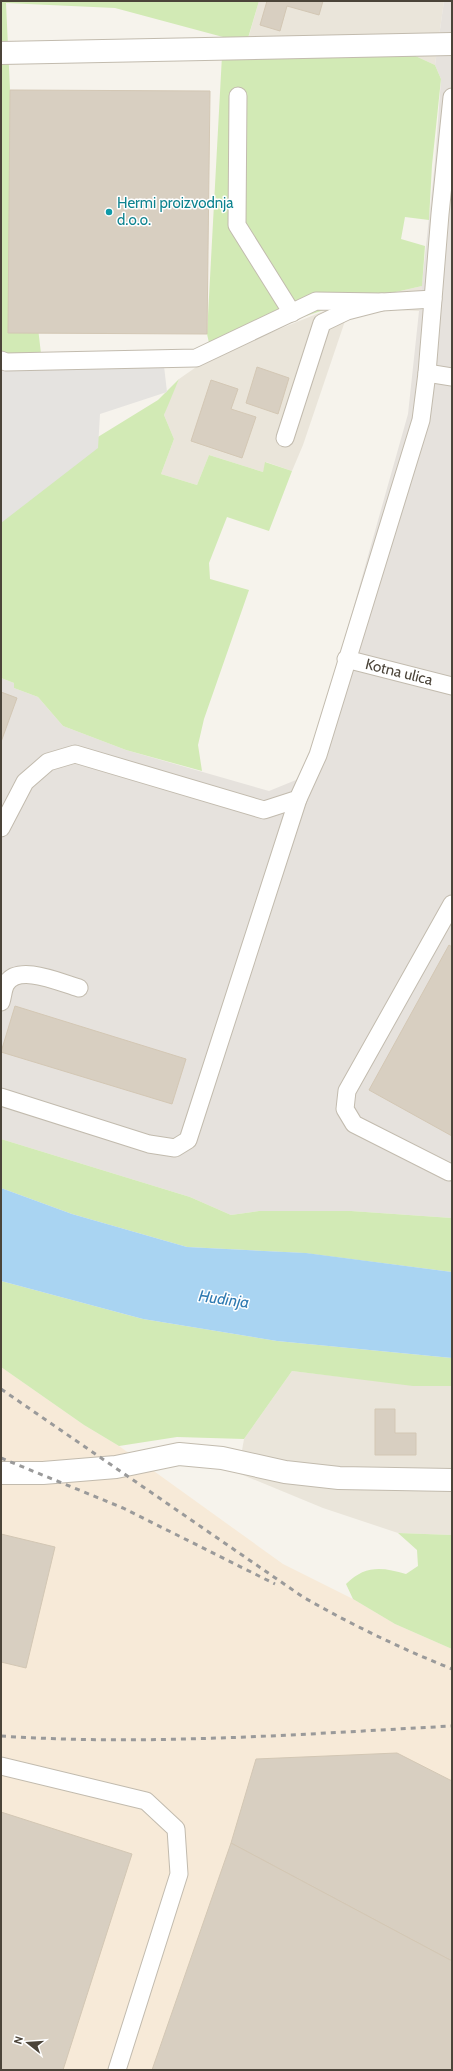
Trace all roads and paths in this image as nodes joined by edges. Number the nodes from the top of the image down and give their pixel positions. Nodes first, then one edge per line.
1 (452, 44) edge
2 (1, 53) edge
3 (238, 96) dead end
4 (452, 97) edge
5 (433, 299) junction
6 (382, 302) junction
7 (292, 313) junction
8 (1, 360) edge
9 (427, 373) junction
10 (452, 377) edge
11 (285, 438) dead end
12 (346, 659) junction
13 (452, 686) edge
14 (298, 799) junction
15 (1, 828) edge
16 (452, 904) edge
17 (79, 988) dead end
18 (1, 1002) edge
19 (1, 1097) edge
20 (449, 1172) dead end
21 (1, 1473) edge
22 (452, 1480) edge
23 (1, 1766) edge
24 (117, 2070) edge

1 - 2 street
3 - 7 lane
4 - 5 lane
5 - 6 lane
5 - 9 lane
6 - 7 lane
6 - 11 lane
7 - 8 lane
9 - 10 lane
9 - 12 lane
12 - 13 lane, Kotna ulica
12 - 14 lane
14 - 15 lane
14 - 19 lane
16 - 20 lane
17 - 18 lane
21 - 22 street
23 - 24 lane

